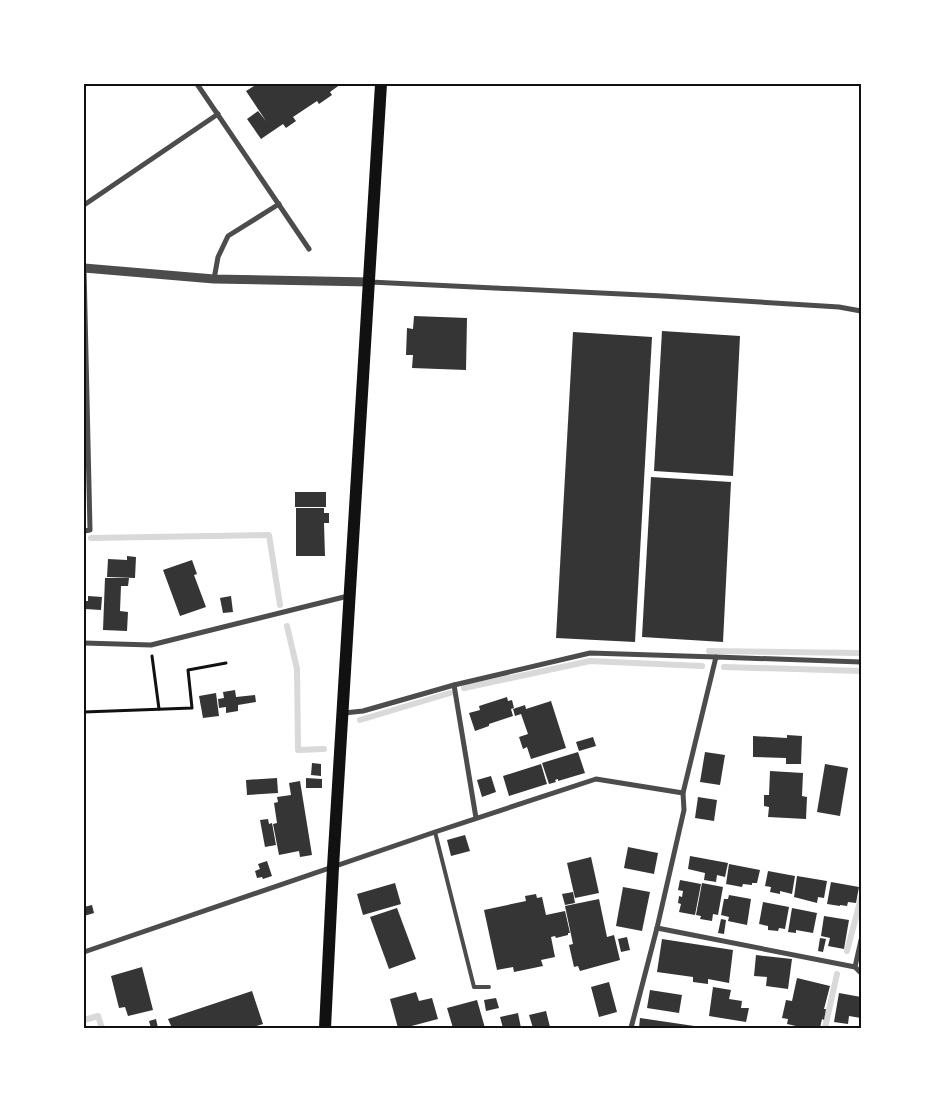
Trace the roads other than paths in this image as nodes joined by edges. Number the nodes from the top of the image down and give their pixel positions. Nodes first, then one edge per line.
1 (197, 84) edge
2 (381, 84) edge
3 (218, 114) junction
4 (279, 204) junction
5 (84, 205) edge
6 (309, 249) dead end
7 (84, 268) edge
8 (214, 279) junction
9 (370, 282) junction
10 (861, 311) edge
11 (84, 530) edge
12 (351, 595) junction
13 (84, 643) edge
14 (716, 657) junction
15 (861, 662) edge
16 (454, 686) junction
17 (343, 713) junction
18 (683, 793) junction
19 (476, 818) junction
20 (435, 832) junction
21 (333, 867) junction
22 (657, 928) junction
23 (861, 940) edge
24 (84, 952) edge
25 (854, 967) junction
26 (861, 973) edge
27 (489, 987) dead end
28 (325, 1028) edge
29 (631, 1028) edge

1 - 3 street
2 - 9 main road
3 - 4 street
3 - 5 street
4 - 6 street
4 - 8 street
7 - 8 street
7 - 11 street
8 - 9 street
9 - 10 street
9 - 12 main road
12 - 13 street
12 - 17 main road
14 - 15 street
14 - 16 street
14 - 18 street
16 - 17 street
16 - 19 street
17 - 21 main road
18 - 19 street
18 - 22 street
19 - 20 street
20 - 21 street
20 - 27 lane
21 - 24 street
21 - 28 main road
22 - 25 street
22 - 29 street
23 - 25 street
25 - 26 street

